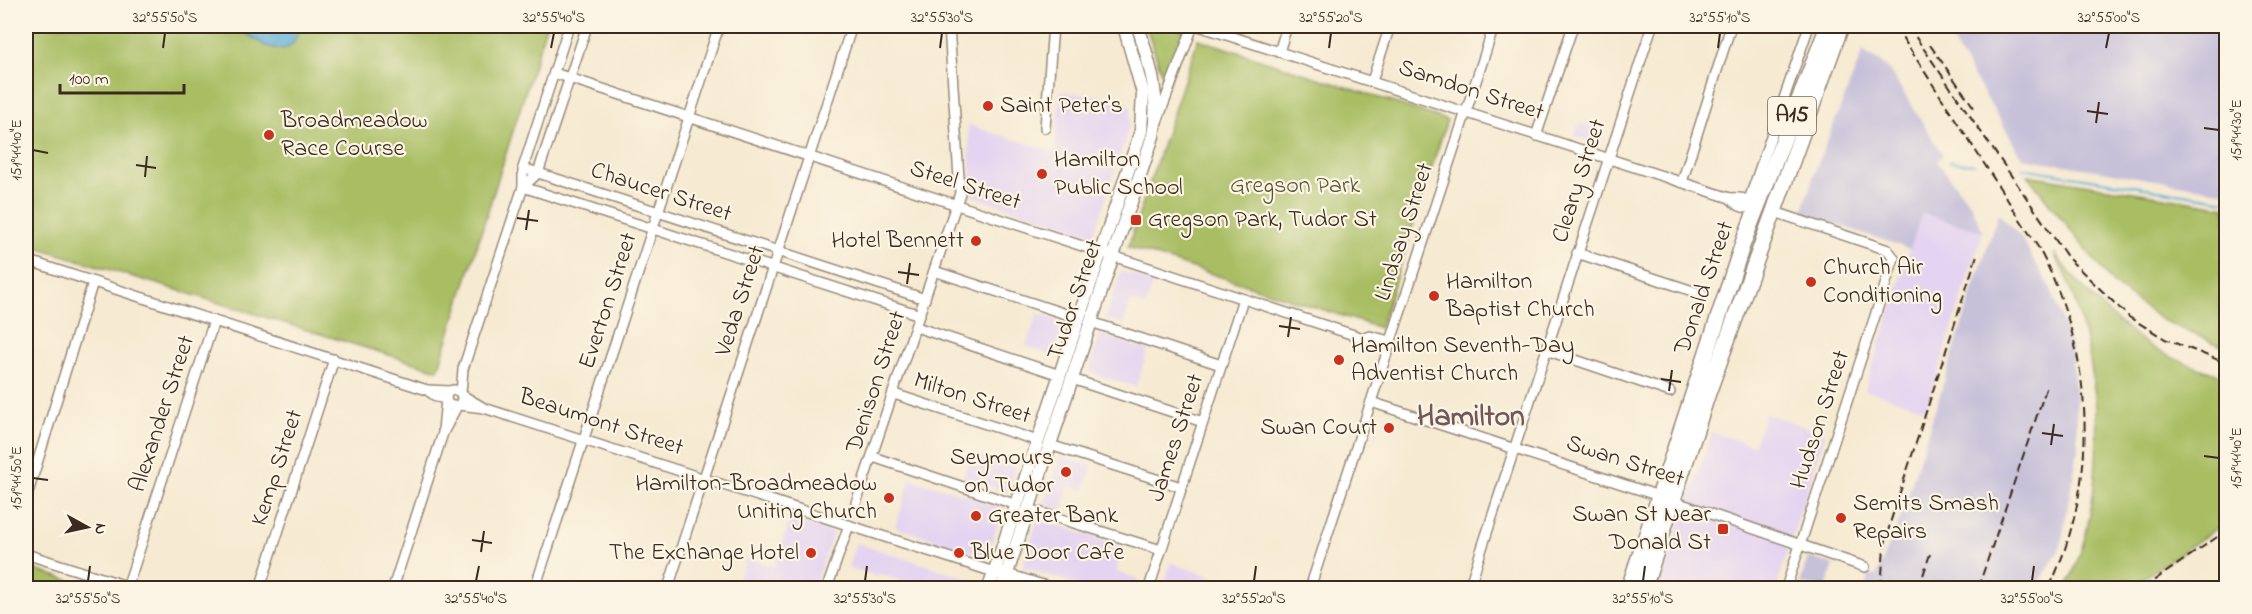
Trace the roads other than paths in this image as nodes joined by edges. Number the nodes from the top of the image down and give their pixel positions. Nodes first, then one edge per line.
1 (569, 26) edge
2 (587, 26) edge
3 (719, 26) edge
4 (852, 26) edge
5 (949, 26) edge
6 (1053, 26) edge
7 (1124, 26) edge
8 (1138, 26) edge
9 (1193, 26) edge
10 (1199, 26) edge
11 (1287, 26) edge
12 (1390, 26) edge
13 (1494, 26) edge
14 (1573, 26) edge
15 (1652, 26) edge
16 (1731, 26) edge
17 (1809, 26) edge
18 (1828, 26) edge
19 (1841, 26) edge
20 (1279, 52) junction
21 (554, 73) junction
22 (569, 78) junction
23 (1372, 81) junction
24 (1465, 113) junction
25 (690, 117) junction
26 (1156, 124) junction
27 (1045, 128) dead end
28 (1536, 136) junction
29 (809, 156) junction
30 (1608, 159) junction
31 (523, 168) junction
32 (538, 173) junction
33 (1682, 182) junction
34 (523, 187) junction
35 (1753, 203) junction
36 (956, 204) junction
37 (1772, 211) junction
38 (658, 213) junction
39 (653, 229) junction
40 (1100, 251) junction
41 (778, 252) junction
42 (1577, 253) junction
43 (1113, 255) junction
44 (26, 260) edge
45 (1893, 264) joint
46 (773, 268) junction
47 (934, 271) junction
48 (93, 282) junction
49 (1702, 294) dead end
50 (925, 299) junction
51 (1243, 299) junction
52 (920, 315) junction
53 (1078, 318) junction
54 (214, 321) junction
55 (1091, 322) junction
56 (916, 327) junction
57 (1389, 345) junction
58 (1546, 351) junction
59 (334, 359) junction
60 (1221, 365) junction
61 (464, 369) junction
62 (1066, 377) junction
63 (1670, 392) dead end
64 (461, 394) junction
65 (894, 394) junction
66 (448, 395) junction
67 (1371, 402) junction
68 (458, 405) junction
69 (484, 408) junction
70 (1203, 422) junction
71 (443, 433) junction
72 (585, 440) junction
73 (1038, 441) junction
74 (1050, 444) junction
75 (1514, 449) junction
76 (873, 457) junction
77 (704, 479) junction
78 (1181, 487) junction
79 (1666, 499) junction
80 (26, 500) edge
81 (856, 503) dead end
82 (1023, 507) junction
83 (849, 525) junction
84 (1801, 544) junction
85 (1161, 550) junction
86 (26, 554) edge
87 (1865, 567) dead end
88 (1000, 574) junction
89 (129, 588) edge
90 (260, 588) edge
91 (393, 588) edge
92 (536, 588) edge
93 (668, 588) edge
94 (827, 588) edge
95 (988, 588) edge
96 (1002, 588) edge
97 (1047, 588) edge
98 (1149, 588) edge
99 (1310, 588) edge
100 (1469, 588) edge
101 (1629, 588) edge
102 (1644, 588) edge
103 (1786, 588) edge

1 - 21 street
2 - 22 street
3 - 25 street, Everton Street
4 - 29 street, Veda Street
5 - 36 street, Denison Street
6 - 27 street
7 - 40 main road, Tudor Street
8 - 26 main road
9 - 26 street, Tudor Street
10 - 20 street, Samdon Street
11 - 20 street
12 - 23 street
13 - 24 street, Lindsay Street
14 - 28 street
15 - 30 street, Cleary Street
16 - 33 street
17 - 35 street, Donald Street
18 - 35 highway, A15
19 - 37 highway, A15
20 - 23 street, Samdon Street
21 - 22 street, Steel Street
21 - 31 street
22 - 25 street, Steel Street
22 - 32 street
23 - 24 street, Samdon Street
24 - 28 street, Samdon Street
24 - 57 street, Lindsay Street
25 - 29 street, Steel Street
25 - 38 street, Everton Street
26 - 43 main road, Tudor Street
28 - 30 street, Samdon Street
29 - 36 street, Steel Street
29 - 41 street, Veda Street
30 - 33 street, Samdon Street
30 - 42 street, Cleary Street
31 - 32 street, Chaucer Street
31 - 34 street
32 - 34 street
32 - 38 street, Chaucer Street
33 - 35 street, Samdon Street
34 - 39 street, Chaucer Street
34 - 61 street
35 - 37 highway, Samdon Street
35 - 79 highway, Donald Street / A15
36 - 40 street, Steel Street
36 - 47 street, Denison Street
37 - 45 street, Samdon Street
37 - 79 highway, Donald Street / A15
38 - 39 street, Everton Street
38 - 41 street, Chaucer Street
39 - 46 street, Chaucer Street
39 - 72 street, Everton Street
40 - 43 street, Steel Street
40 - 53 main road, Tudor Street
41 - 46 street, Veda Street
41 - 50 street, Chaucer Street
42 - 49 street
42 - 58 street, Cleary Street
43 - 51 street, Steel Street
43 - 55 main road, Tudor Street
44 - 48 street
45 - 84 street, Hudson Street
46 - 52 street, Chaucer Street
46 - 77 street, Veda Street
47 - 50 street, Denison Street
47 - 53 street
48 - 54 street
48 - 80 street
50 - 52 street, Denison Street
51 - 57 street, Steel Street
51 - 60 street, James Street
52 - 56 street, Denison Street
53 - 62 main road, Tudor Street
54 - 59 street
54 - 89 street, Alexander Street
55 - 60 street
55 - 62 main road, Tudor Street
56 - 62 street
56 - 65 street, Denison Street
57 - 67 street, Lindsay Street
58 - 63 street
58 - 75 street, Cleary Street
59 - 66 street
59 - 90 street, Kemp Street
60 - 70 street, James Street
61 - 64 street
61 - 66 street
62 - 70 street
62 - 73 main road, Tudor Street
62 - 74 main road, Tudor Street
64 - 66 street, Beaumont Street
64 - 68 street
64 - 69 street, Beaumont Street
65 - 73 street, Milton Street
65 - 76 street, Denison Street
66 - 68 street, Beaumont Street
66 - 71 street
67 - 75 street, Swan Street
67 - 99 street, Lindsay Street
68 - 69 street, Beaumont Street
68 - 71 street
69 - 72 street, Beaumont Street
70 - 78 street, James Street
71 - 91 street
72 - 77 street, Beaumont Street
72 - 92 street, Everton Street
73 - 82 main road, Tudor Street
74 - 78 street, Milton Street
74 - 82 main road, Tudor Street
75 - 79 street, Swan Street
75 - 100 street, Cleary Street
76 - 81 street, Denison Street
76 - 82 street
77 - 83 street, Beaumont Street
77 - 93 street, Veda Street
78 - 85 street, James Street
79 - 84 street, Swan Street
79 - 101 highway, Donald Street / A15
79 - 102 highway, Donald Street / A15
82 - 85 street
82 - 88 main road, Tudor Street
83 - 88 street, Beaumont Street
83 - 94 street
84 - 87 street, Swan Street
84 - 103 street, Hudson Street
85 - 98 street, James Street
86 - 89 street
88 - 95 main road, Tudor Street
88 - 96 main road, Tudor Street
88 - 97 main road, Beaumont Street

